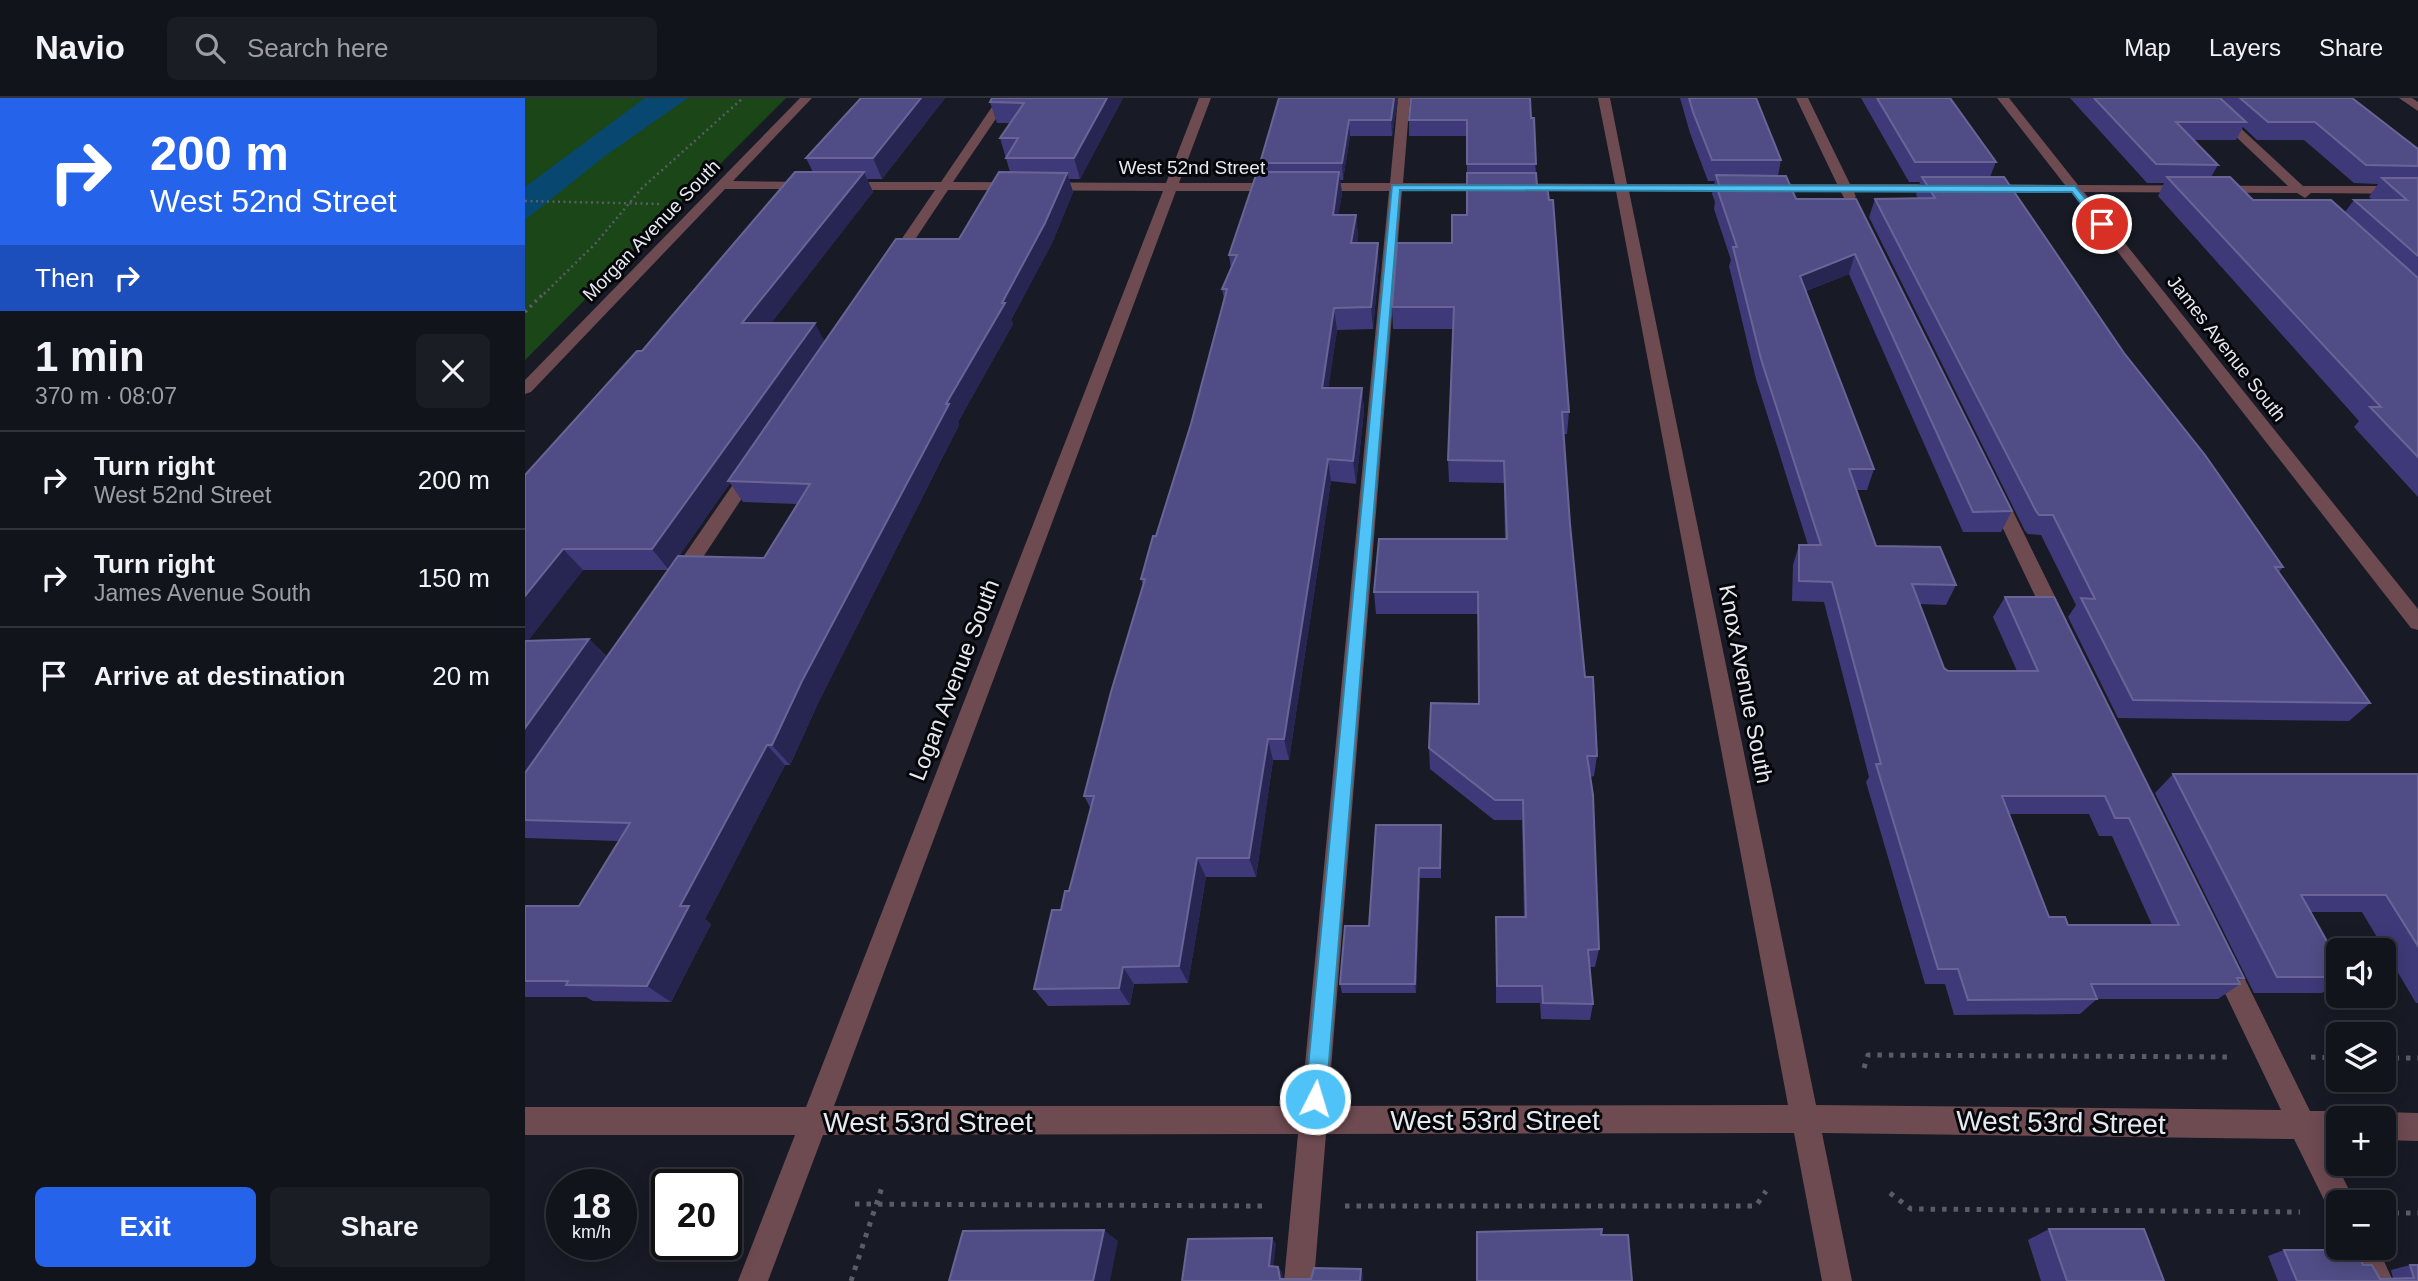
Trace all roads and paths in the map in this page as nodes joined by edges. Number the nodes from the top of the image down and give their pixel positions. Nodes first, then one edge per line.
1 (743, 98) edge
2 (806, 98) edge
3 (1004, 98) edge
4 (1205, 98) edge
5 (1405, 98) edge
6 (1604, 98) edge
7 (1802, 98) edge
8 (2003, 98) edge
9 (2201, 98) edge
10 (2405, 98) edge
11 (2418, 108) edge
12 (722, 185) junction
13 (1171, 186) junction
14 (944, 187) junction
15 (1396, 187) junction
16 (1621, 187) junction
17 (1845, 187) junction
18 (2075, 189) junction
19 (2299, 190) junction
20 (2418, 190) edge
21 (525, 201) edge
22 (629, 203) junction
23 (668, 204) dead end
24 (2316, 205) edge
25 (1860, 216) edge
26 (879, 282) edge
27 (525, 312) edge
28 (525, 389) edge
29 (764, 453) edge
30 (1988, 480) edge
31 (664, 601) edge
32 (2418, 623) edge
33 (2068, 643) edge
34 (2215, 944) edge
35 (2270, 1057) junction
36 (2326, 1058) edge
37 (2396, 1058) edge
38 (2418, 1058) edge
39 (1864, 1068) dead end
40 (1805, 1119) junction
41 (525, 1121) edge
42 (1314, 1121) junction
43 (813, 1122) junction
44 (2302, 1125) junction
45 (2326, 1125) edge
46 (2396, 1126) edge
47 (2418, 1127) edge
48 (883, 1184) dead end
49 (2334, 1190) edge
50 (1890, 1193) dead end
51 (2311, 1212) dead end
52 (2396, 1213) edge
53 (2418, 1213) edge
54 (2368, 1260) edge
55 (753, 1281) edge
56 (851, 1281) edge
57 (1299, 1281) edge
58 (1837, 1281) edge
59 (2378, 1281) edge

1 - 22 path
2 - 12 street, Morgan Avenue South
3 - 14 street
4 - 13 street, Logan Avenue South
5 - 15 street
6 - 16 street, Knox Avenue South
7 - 17 street
8 - 18 street, James Avenue South
9 - 19 street
10 - 11 street
12 - 14 street, West 52nd Street
12 - 28 street, Morgan Avenue South
13 - 14 street, West 52nd Street
13 - 15 street, West 52nd Street
13 - 43 street, Logan Avenue South
14 - 26 street
15 - 16 street, West 52nd Street
15 - 42 street
16 - 17 street, West 52nd Street
16 - 40 street, Knox Avenue South
17 - 18 street, West 52nd Street
17 - 25 street
18 - 19 street, West 52nd Street
18 - 32 street, James Avenue South
19 - 20 street, West 52nd Street
19 - 24 street
21 - 22 path
22 - 23 path
22 - 27 path
29 - 31 street
30 - 33 street
34 - 35 street
35 - 36 path
35 - 39 path
35 - 44 street
37 - 38 path
40 - 42 street, West 53rd Street
40 - 44 street, West 53rd Street
40 - 58 street, Knox Avenue South
41 - 43 street, West 53rd Street
42 - 43 street, West 53rd Street
42 - 57 street
43 - 55 street, Logan Avenue South
44 - 45 street, West 53rd Street
44 - 49 street
46 - 47 street
48 - 56 path
50 - 51 path
52 - 53 path
54 - 59 street

